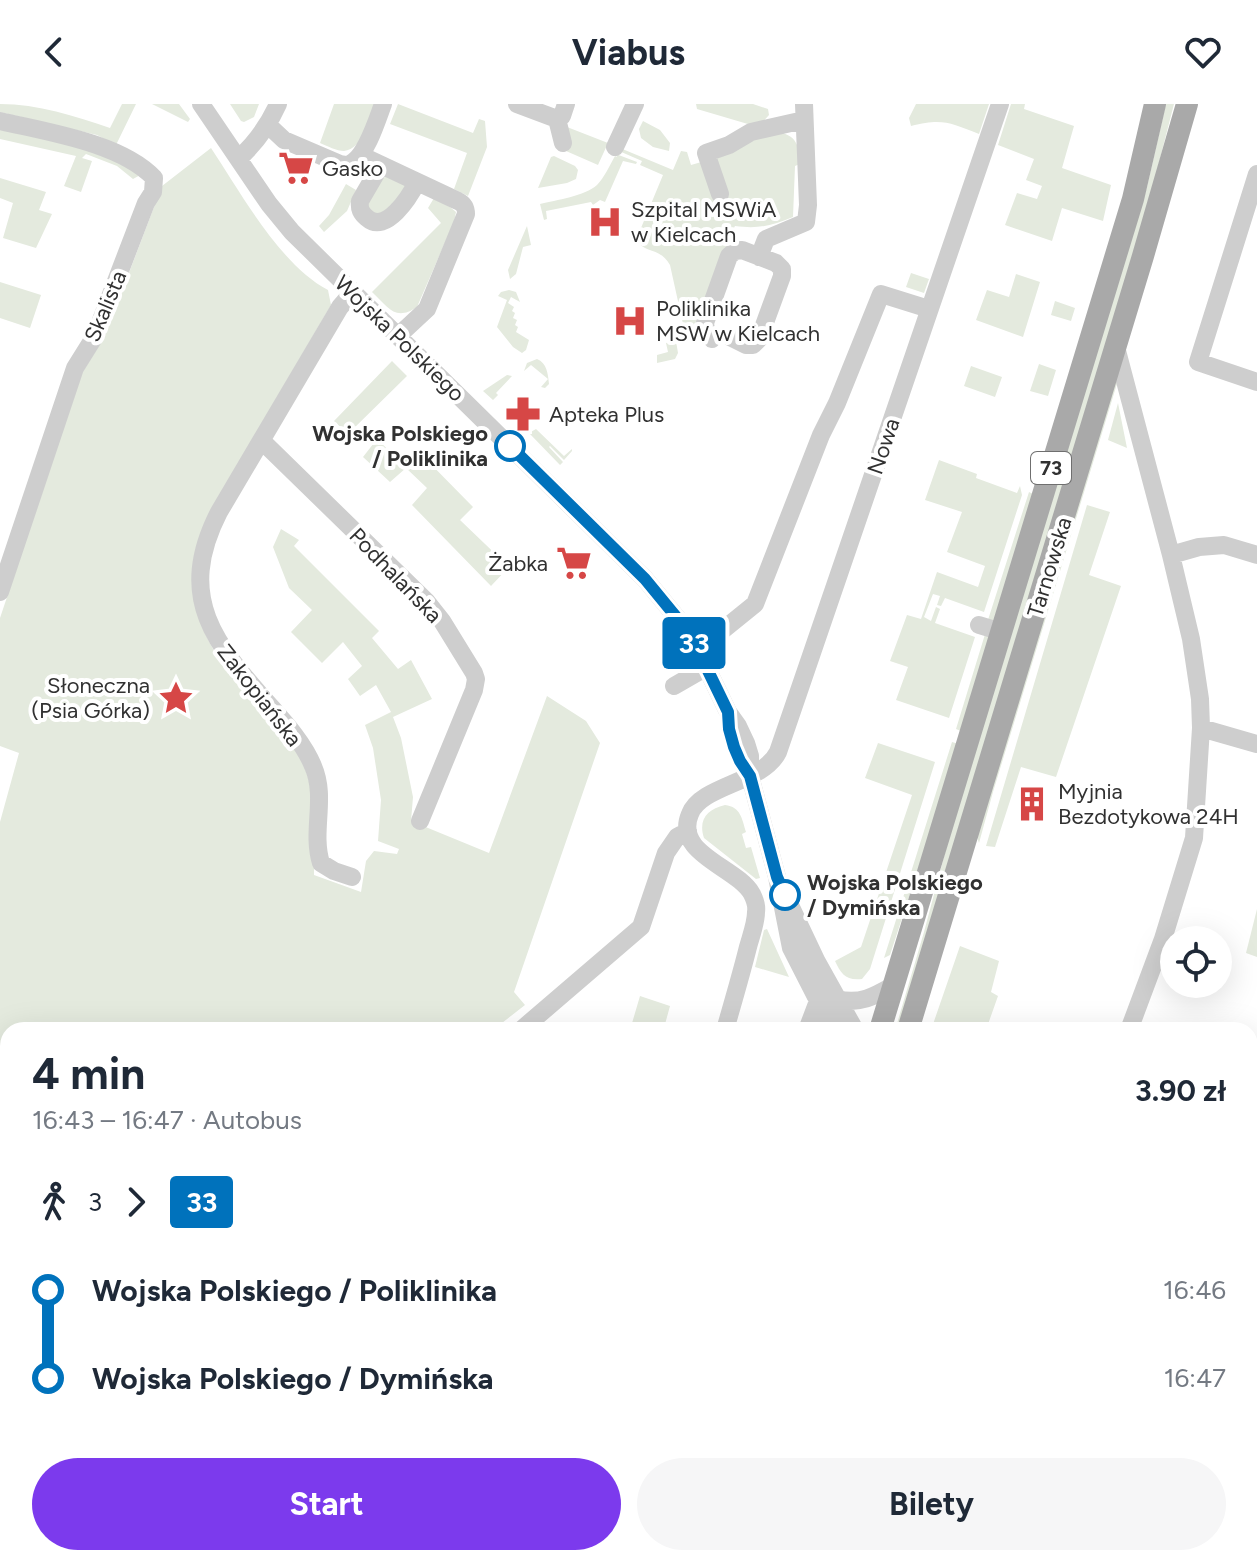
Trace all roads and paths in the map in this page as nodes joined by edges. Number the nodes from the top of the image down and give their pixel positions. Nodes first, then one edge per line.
1 (201, 104) edge
2 (278, 104) edge
3 (383, 104) edge
4 (517, 104) edge
5 (635, 104) edge
6 (1000, 104) edge
7 (1155, 104) edge
8 (1187, 104) edge
9 (562, 112) edge
10 (804, 112) edge
11 (0, 121) edge
12 (268, 125) junction
13 (563, 143) dead end
14 (615, 147) dead end
15 (360, 155) junction
16 (239, 158) junction
17 (381, 165) junction
18 (1257, 174) edge
19 (417, 182) junction
20 (720, 194) dead end
21 (759, 257) junction
22 (353, 292) junction
23 (929, 309) junction
24 (398, 336) junction
25 (1116, 347) junction
26 (1257, 382) edge
27 (262, 441) junction
28 (1171, 555) junction
29 (1257, 555) edge
30 (0, 592) edge
31 (979, 625) dead end
32 (1002, 632) junction
33 (697, 648) junction
34 (707, 667) junction
35 (674, 686) dead end
36 (1201, 728) junction
37 (1257, 744) edge
38 (750, 776) junction
39 (420, 821) dead end
40 (688, 831) junction
41 (352, 877) dead end
42 (777, 877) junction
43 (894, 985) junction
44 (837, 999) junction
45 (818, 1001) junction
46 (530, 1022) edge
47 (727, 1022) edge
48 (810, 1022) edge
49 (830, 1022) edge
50 (850, 1022) edge
51 (882, 1022) edge
52 (910, 1022) edge
53 (1132, 1022) edge

1 - 16 street, Wojska Polskiego
2 - 12 street
3 - 15 street
4 - 9 street
5 - 14 street
6 - 23 street, Nowa
7 - 32 main road, Tarnowska / 73
8 - 25 main road, Tarnowska / 73
9 - 13 street
10 - 20 street
10 - 21 street
11 - 30 street, Skalista
12 - 15 street
12 - 16 street
15 - 17 street
16 - 22 street, Wojska Polskiego
17 - 19 street
17 - 19 street
18 - 26 street
19 - 24 street
21 - 21 street
22 - 24 street, Wojska Polskiego
22 - 27 street, Zakopiańska
23 - 33 street
23 - 38 street, Nowa
24 - 33 street, Wojska Polskiego
25 - 28 street
25 - 52 main road, Tarnowska / 73
27 - 39 street, Podhalańska
27 - 41 street, Zakopiańska
28 - 29 street
28 - 36 street
31 - 32 street
32 - 43 main road, Tarnowska / 73
33 - 34 street, Wojska Polskiego
34 - 35 street
34 - 38 street, Wojska Polskiego
36 - 37 street
36 - 53 street
38 - 40 street, Nowa
38 - 42 street, Wojska Polskiego
40 - 46 street, Nowa
40 - 47 street
42 - 44 street, Wojska Polskiego
42 - 45 street, Wojska Polskiego
43 - 44 street
43 - 51 main road, Tarnowska / 73
44 - 50 street, Wojska Polskiego
45 - 48 street
45 - 49 street, Wojska Polskiego

